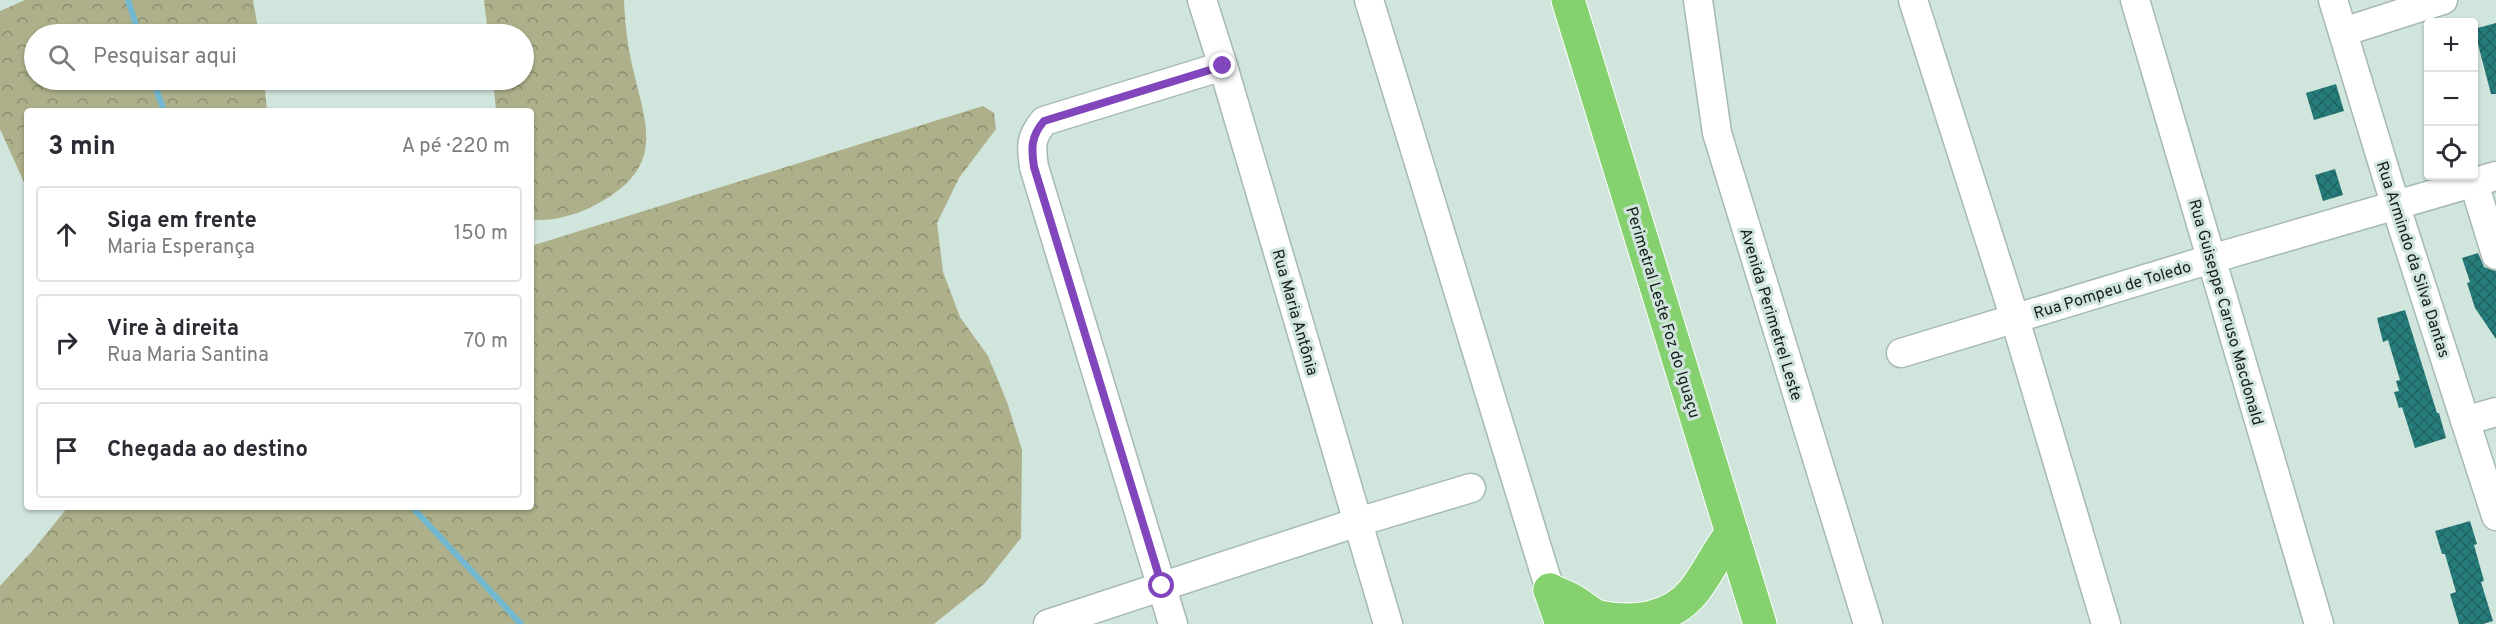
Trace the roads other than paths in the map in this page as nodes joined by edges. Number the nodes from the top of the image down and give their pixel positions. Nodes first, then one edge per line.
1 (1202, 0) edge
2 (1369, 0) edge
3 (1568, 0) edge
4 (1698, 0) edge
5 (1913, 0) edge
6 (2135, 0) edge
7 (2333, 0) edge
8 (2443, 0) edge
9 (2343, 32) junction
10 (1223, 66) junction
11 (2485, 180) edge
12 (2396, 207) junction
13 (2496, 255) edge
14 (2211, 259) junction
15 (2015, 319) junction
16 (1901, 353) dead end
17 (2496, 412) edge
18 (2465, 421) junction
19 (1472, 488) dead end
20 (2496, 516) edge
21 (1358, 522) junction
22 (1732, 533) junction
23 (1162, 586) junction
24 (1550, 590) junction
25 (1048, 624) edge
26 (1173, 624) edge
27 (1388, 624) edge
28 (1562, 624) edge
29 (1760, 624) edge
30 (1868, 624) edge
31 (2106, 624) edge
32 (2319, 624) edge

1 - 10 street, Rua Maria Antônia
2 - 24 street
3 - 22 highway, Perimetral Leste Foz do Iguaçu
4 - 30 street, Avenida Perimetrel Leste
5 - 15 street
6 - 14 street, Rua Guiseppe Caruso Macdonald
7 - 9 street, Rua Armindo da Silva Dantas
8 - 9 street
9 - 12 street, Rua Armindo da Silva Dantas
10 - 21 street, Rua Maria Antônia
10 - 23 street
11 - 12 street, Rua Pompeu de Toledo
11 - 13 street
12 - 14 street, Rua Pompeu de Toledo
12 - 18 street, Rua Armindo da Silva Dantas
14 - 15 street, Rua Pompeu de Toledo
14 - 32 street, Rua Guiseppe Caruso Macdonald
15 - 16 street, Rua Pompeu de Toledo
15 - 31 street
17 - 18 street
18 - 20 street, Rua Armindo da Silva Dantas
19 - 21 street
21 - 23 street
21 - 27 street, Rua Maria Antônia
22 - 24 highway
22 - 29 highway, Perimetral Leste Foz do Iguaçu
23 - 25 street
23 - 26 street
24 - 28 highway

